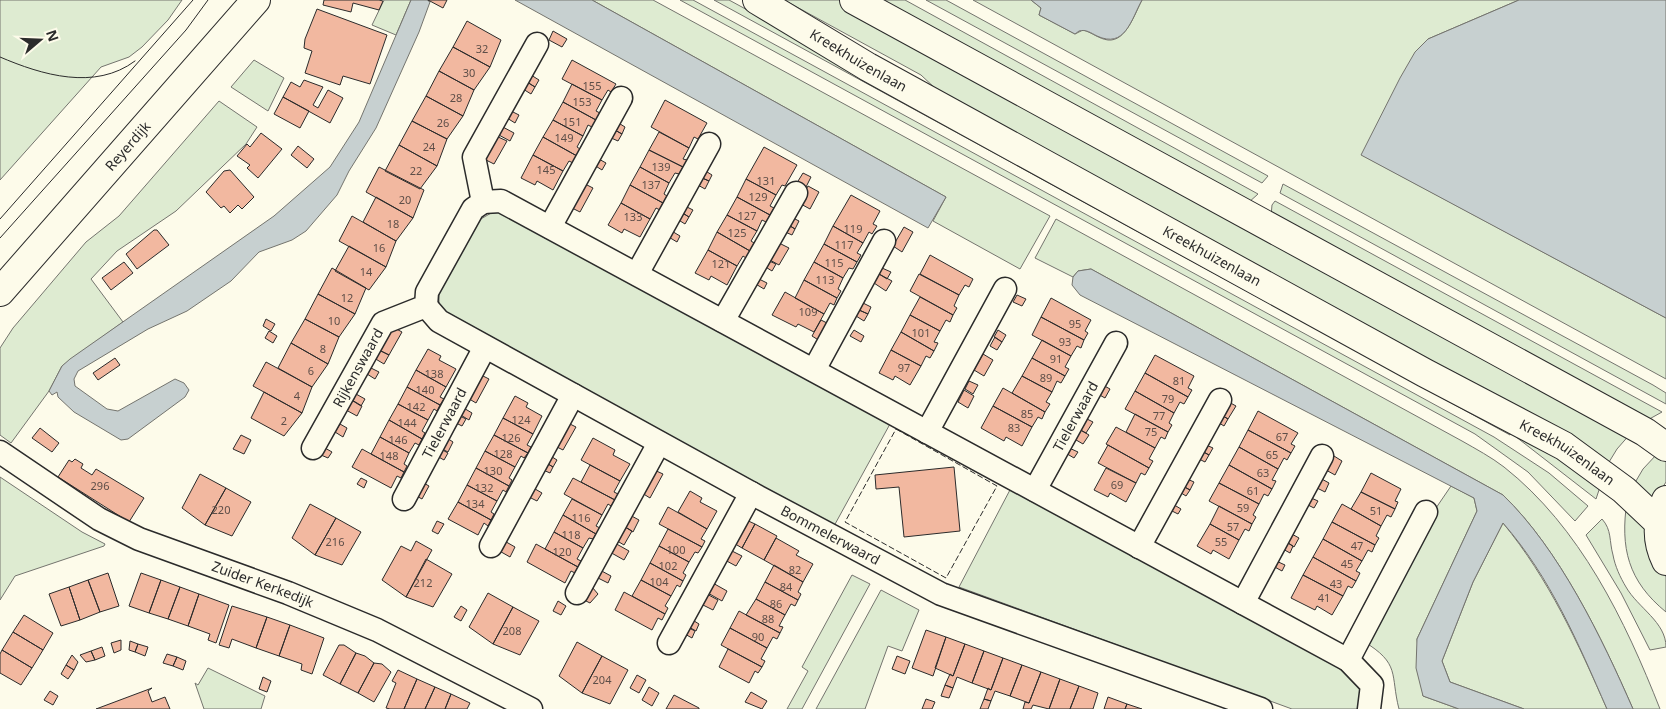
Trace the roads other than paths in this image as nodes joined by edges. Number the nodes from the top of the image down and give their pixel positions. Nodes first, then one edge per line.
1 (256, 0) edge
2 (757, 0) edge
3 (854, 0) edge
4 (537, 44) dead end
5 (621, 98) dead end
6 (709, 144) dead end
7 (796, 193) dead end
8 (483, 202) junction
9 (550, 227) junction
10 (884, 241) dead end
11 (637, 274) junction
12 (1005, 289) dead end
13 (0, 292) edge
14 (426, 306) junction
15 (724, 321) junction
16 (1116, 343) dead end
17 (486, 347) junction
18 (814, 370) junction
19 (573, 395) junction
20 (1220, 400) dead end
21 (928, 432) junction
22 (659, 443) junction
23 (1666, 447) edge
24 (313, 448) dead end
25 (0, 452) edge
26 (1322, 456) dead end
27 (1035, 490) junction
28 (751, 493) junction
29 (404, 498) dead end
30 (1662, 511) edge
31 (1426, 512) dead end
32 (491, 546) dead end
33 (1139, 547) junction
34 (1666, 561) edge
35 (577, 593) dead end
36 (1244, 603) junction
37 (669, 643) dead end
38 (1348, 660) junction
39 (531, 709) edge
40 (1261, 709) edge
41 (1369, 709) edge

1 - 13 main road, Reyerdijk
2 - 30 main road, Kreekhuizenlaan
3 - 23 main road
4 - 8 street
5 - 9 street
6 - 11 street
7 - 15 street
8 - 9 street
8 - 14 street
9 - 11 street
10 - 18 street
11 - 15 street
12 - 21 street
14 - 17 street, Bommelerwaard
14 - 24 street, Rijkenswaard
15 - 18 street
16 - 27 street, Tielerwaard
17 - 19 street, Bommelerwaard
17 - 29 street, Tielerwaard
18 - 21 street
19 - 22 street, Bommelerwaard
19 - 32 street
20 - 33 street
21 - 27 street
22 - 28 street, Bommelerwaard
22 - 35 street
25 - 39 street, Zuider Kerkedijk
26 - 36 street
27 - 33 street
28 - 37 street
28 - 40 street, Bommelerwaard
30 - 34 main road
31 - 38 street
33 - 36 street
36 - 38 street
38 - 41 street

